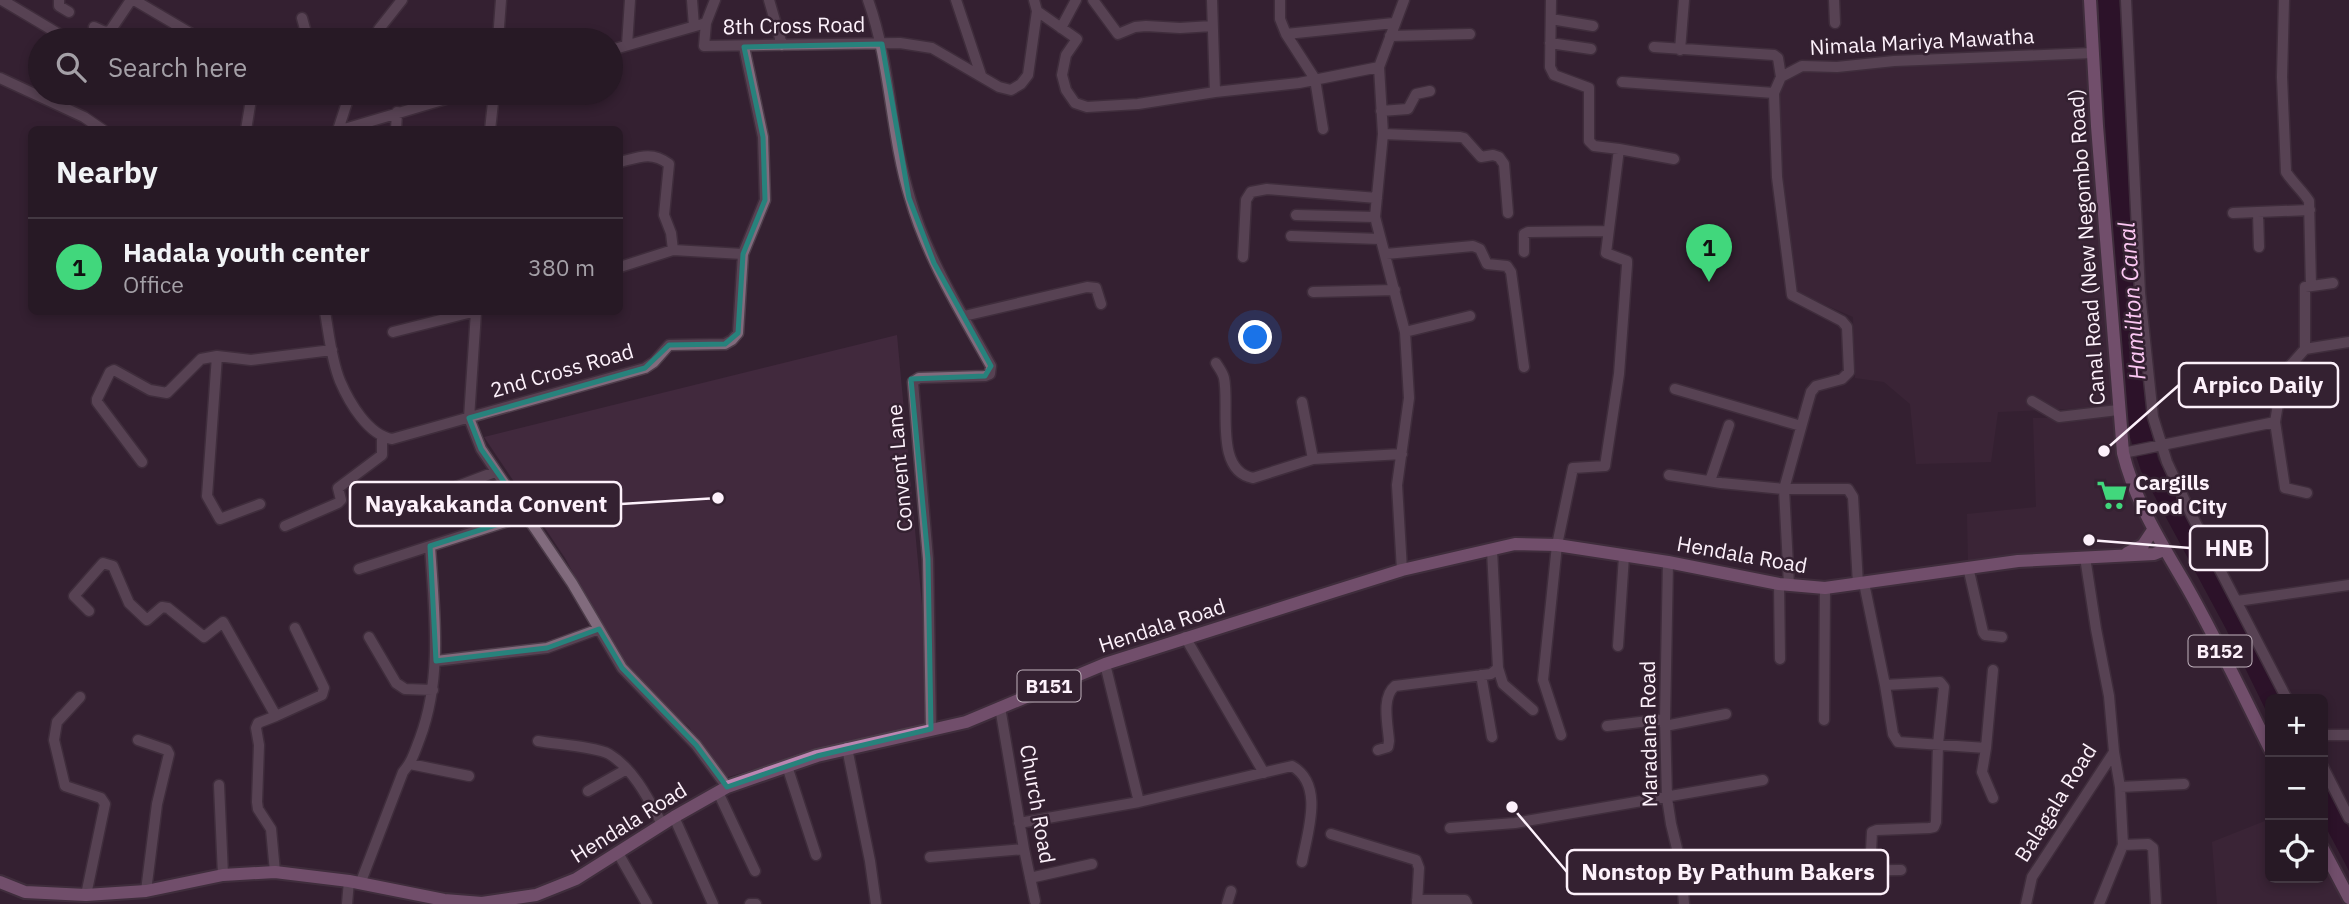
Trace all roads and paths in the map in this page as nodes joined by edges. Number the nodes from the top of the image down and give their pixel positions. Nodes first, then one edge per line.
1 (2, 0) edge
2 (59, 0) edge
3 (133, 0) edge
4 (402, 0) edge
5 (501, 0) edge
6 (630, 0) edge
7 (692, 0) edge
8 (715, 0) edge
9 (769, 0) edge
10 (868, 0) edge
11 (956, 0) edge
12 (1076, 0) edge
13 (1093, 0) edge
14 (1212, 0) edge
15 (1280, 0) edge
16 (1404, 0) edge
17 (1551, 0) edge
18 (1684, 0) edge
19 (1834, 0) edge
20 (2090, 0) edge
21 (2126, 0) edge
22 (2284, 0) edge
23 (1036, 5) edge
24 (69, 12) dead end
25 (302, 18) dead end
26 (1551, 19) junction
27 (706, 23) junction
28 (1394, 23) junction
29 (1835, 23) dead end
30 (694, 26) junction
31 (1212, 26) junction
32 (1593, 26) dead end
33 (49, 28) edge
34 (112, 28) edge
35 (181, 28) edge
36 (305, 28) edge
37 (380, 28) edge
38 (499, 28) edge
39 (1061, 28) junction
40 (1286, 34) junction
41 (1470, 34) dead end
42 (1390, 37) junction
43 (1550, 43) junction
44 (882, 44) junction
45 (627, 45) junction
46 (782, 45) junction
47 (623, 46) edge
48 (744, 47) junction
49 (1654, 47) dead end
50 (1591, 49) dead end
51 (1680, 50) junction
52 (2093, 53) junction
53 (1380, 67) junction
54 (981, 75) junction
55 (1781, 77) junction
56 (0, 78) edge
57 (1315, 79) junction
58 (1622, 82) dead end
59 (28, 91) edge
60 (1430, 91) dead end
61 (1215, 92) junction
62 (1774, 93) junction
63 (58, 105) edge
64 (250, 105) edge
65 (345, 105) edge
66 (422, 105) edge
67 (493, 105) edge
68 (1381, 111) junction
69 (397, 112) junction
70 (97, 126) edge
71 (247, 126) edge
72 (340, 126) edge
73 (352, 126) edge
74 (397, 126) edge
75 (491, 126) edge
76 (1323, 129) dead end
77 (1383, 134) junction
78 (1619, 149) junction
79 (1674, 159) dead end
80 (623, 162) edge
81 (1377, 198) junction
82 (2310, 210) junction
83 (2258, 212) junction
84 (1508, 213) dead end
85 (2233, 213) dead end
86 (1296, 215) dead end
87 (1375, 217) junction
88 (1608, 231) junction
89 (1291, 236) dead end
90 (1380, 239) junction
91 (2259, 247) dead end
92 (673, 250) junction
93 (1524, 252) dead end
94 (743, 254) junction
95 (1386, 254) junction
96 (1243, 257) dead end
97 (623, 266) edge
98 (2333, 283) dead end
99 (2311, 286) junction
100 (1395, 290) junction
101 (1313, 292) dead end
102 (1101, 304) dead end
103 (326, 315) edge
104 (462, 315) edge
105 (474, 315) edge
106 (964, 316) junction
107 (1470, 316) dead end
108 (393, 332) dead end
109 (1405, 332) junction
110 (2349, 342) edge
111 (2305, 349) junction
112 (332, 350) junction
113 (217, 356) junction
114 (1216, 363) dead end
115 (1524, 367) dead end
116 (1675, 389) dead end
117 (2032, 401) dead end
118 (1302, 402) dead end
119 (2118, 410) junction
120 (469, 418) junction
121 (2275, 422) junction
122 (1729, 425) dead end
123 (1801, 426) junction
124 (382, 438) junction
125 (2159, 445) junction
126 (2128, 452) junction
127 (1402, 454) junction
128 (1313, 459) junction
129 (142, 462) dead end
130 (495, 472) junction
131 (1669, 475) dead end
132 (1710, 481) junction
133 (1784, 489) junction
134 (2307, 494) dead end
135 (412, 503) dead end
136 (260, 504) dead end
137 (527, 515) junction
138 (285, 526) dead end
139 (2153, 530) junction
140 (1557, 545) junction
141 (430, 546) junction
142 (1492, 550) junction
143 (2164, 551) junction
144 (2123, 554) junction
145 (1624, 556) junction
146 (2085, 557) junction
147 (1668, 562) junction
148 (1969, 567) junction
149 (359, 569) dead end
150 (1402, 570) junction
151 (1784, 584) junction
152 (1861, 584) junction
153 (2349, 585) edge
154 (1825, 588) junction
155 (2237, 601) junction
156 (89, 611) dead end
157 (295, 628) dead end
158 (599, 629) junction
159 (2002, 636) dead end
160 (369, 637) dead end
161 (1185, 637) junction
162 (1618, 646) dead end
163 (1780, 659) dead end
164 (436, 661) junction
165 (1105, 664) junction
166 (1498, 668) junction
167 (1993, 670) dead end
168 (1481, 675) junction
169 (1885, 685) junction
170 (433, 690) junction
171 (2284, 694) edge
172 (79, 696) dead end
173 (1000, 708) junction
174 (1533, 710) dead end
175 (1726, 714) dead end
176 (276, 716) junction
177 (1824, 720) dead end
178 (1665, 722) junction
179 (1607, 726) dead end
180 (931, 729) junction
181 (1561, 735) dead end
182 (2328, 735) edge
183 (2349, 735) edge
184 (1492, 737) dead end
185 (2265, 739) edge
186 (138, 740) dead end
187 (538, 741) dead end
188 (1938, 744) junction
189 (847, 748) junction
190 (1986, 748) junction
191 (1378, 750) dead end
192 (2114, 752) junction
193 (410, 764) junction
194 (788, 766) junction
195 (627, 769) junction
196 (1264, 773) junction
197 (469, 776) dead end
198 (2328, 777) edge
199 (1763, 780) dead end
200 (2184, 784) dead end
201 (219, 785) dead end
202 (2120, 788) junction
203 (722, 790) junction
204 (588, 791) dead end
205 (1667, 798) junction
206 (1993, 798) dead end
207 (1139, 802) junction
208 (674, 817) junction
209 (2349, 818) edge
210 (1019, 823) junction
211 (663, 824) junction
212 (1450, 828) dead end
213 (1331, 834) dead end
214 (2123, 845) junction
215 (1024, 849) junction
216 (618, 853) junction
217 (816, 855) dead end
218 (930, 857) dead end
219 (2328, 858) edge
220 (1302, 862) dead end
221 (1091, 864) dead end
222 (1681, 865) junction
223 (1901, 870) dead end
224 (755, 871) dead end
225 (1870, 871) junction
226 (275, 872) junction
227 (223, 875) junction
228 (1030, 878) junction
229 (0, 882) edge
230 (355, 883) junction
231 (146, 891) junction
232 (1231, 891) dead end
233 (86, 895) junction
234 (25, 898) edge
235 (2349, 898) edge
236 (537, 900) edge
237 (444, 902) edge
238 (1417, 902) edge
239 (1035, 903) edge
240 (347, 904) edge
241 (647, 904) edge
242 (713, 904) edge
243 (750, 904) edge
244 (756, 904) edge
245 (876, 904) edge
246 (1227, 904) edge
247 (1467, 904) edge
248 (1684, 904) edge
249 (2026, 904) edge
250 (2099, 904) edge
251 (2156, 904) edge

1 - 33 street
2 - 24 street
3 - 34 street
3 - 35 street
4 - 37 street
5 - 38 street
6 - 45 street
7 - 30 street
8 - 27 street
9 - 46 street
10 - 44 street, Convent Lane
11 - 54 street
12 - 39 street
13 - 31 street
14 - 31 street
15 - 40 street
16 - 28 street
17 - 26 street
18 - 51 street
19 - 29 street
20 - 52 main road, Canal Road (New Negombo Road) / B152
21 - 125 street
22 - 82 street
23 - 39 street
23 - 54 street, 8th Cross Road
25 - 36 street
26 - 32 street
26 - 43 street
27 - 30 street, 8th Cross Road
27 - 48 street, 8th Cross Road
28 - 40 street
28 - 42 street
30 - 45 street, 8th Cross Road
31 - 61 street
39 - 61 street
40 - 57 street
41 - 42 street
42 - 53 street
43 - 50 street
43 - 78 street
44 - 46 street, 8th Cross Road
44 - 54 street, 8th Cross Road
44 - 106 street, Convent Lane
45 - 47 street, 8th Cross Road
46 - 48 street, 8th Cross Road
48 - 94 street
49 - 51 street
51 - 55 street
52 - 55 street, Nimala Mariya Mawatha
52 - 119 main road, Canal Road (New Negombo Road) / B152
53 - 57 street
53 - 68 street
55 - 62 street
56 - 59 street
57 - 61 street
57 - 76 street
58 - 62 street
60 - 68 street
62 - 123 street
63 - 70 street
64 - 71 street
65 - 72 street
66 - 69 street
67 - 75 street
68 - 77 street
69 - 73 street
69 - 74 street
77 - 81 street
77 - 84 street
78 - 79 street
78 - 88 street
80 - 92 street
81 - 87 street
81 - 96 street
82 - 83 street
82 - 99 street
83 - 85 street
83 - 91 street
86 - 87 street
87 - 90 street
88 - 93 street
88 - 140 street
89 - 90 street
90 - 95 street
92 - 94 street
92 - 97 street
94 - 120 street, 2nd Cross Road
95 - 100 street
95 - 115 street
98 - 99 street
99 - 111 street
100 - 101 street
100 - 109 street
102 - 106 street
103 - 112 street
104 - 108 street
105 - 120 street
106 - 180 street, Convent Lane
107 - 109 street
109 - 127 street
110 - 111 street
111 - 121 street
112 - 113 street
112 - 124 street
113 - 129 street
113 - 136 street
114 - 128 street
116 - 123 street
117 - 119 street
118 - 128 street
119 - 126 main road, Canal Road (New Negombo Road) / B152
120 - 124 street, 2nd Cross Road
120 - 130 street
121 - 125 street
121 - 134 street
122 - 132 street
123 - 133 street
124 - 138 street
125 - 126 street
125 - 155 street
126 - 139 main road, Canal Road (New Negombo Road) / B152
127 - 128 street
127 - 150 street
130 - 135 street
130 - 137 street
131 - 132 street
132 - 133 street
133 - 151 street
133 - 152 street
137 - 141 street
137 - 158 street
139 - 143 main road, Canal Road (New Negombo Road) / B152
139 - 144 main road
140 - 142 main road, Hendala Road / B151
140 - 145 main road, Hendala Road / B151
140 - 181 street
141 - 149 street
141 - 164 street
142 - 150 main road, Hendala Road / B151
142 - 166 street
143 - 144 main road, Hendala Road / B151
143 - 185 main road, Canal Road (New Negombo Road) / B152
144 - 146 main road, Hendala Road / B151
145 - 147 main road, Hendala Road / B151
145 - 162 street
146 - 148 main road, Hendala Road / B151
146 - 192 street, Balagala Road
147 - 151 main road, Hendala Road / B151
147 - 178 street, Maradana Road
148 - 152 main road, Hendala Road / B151
148 - 159 street
150 - 161 main road, Hendala Road / B151
151 - 154 main road, Hendala Road / B151
151 - 163 street
152 - 154 main road, Hendala Road / B151
152 - 169 street
153 - 155 street
154 - 177 street
155 - 171 street
156 - 176 street
157 - 176 street
158 - 164 street
158 - 203 street
160 - 170 street
161 - 165 main road, Hendala Road / B151
161 - 196 street
164 - 170 street
165 - 173 main road, Hendala Road / B151
165 - 207 street
166 - 168 street
166 - 174 street
167 - 190 street
168 - 184 street
168 - 191 street
169 - 188 street
169 - 188 street
170 - 193 street
172 - 233 street
173 - 180 main road, Hendala Road / B151
173 - 210 street, Church Road
175 - 178 street
176 - 226 street
178 - 179 street
178 - 205 street, Maradana Road
180 - 189 main road, Hendala Road / B151
182 - 183 street
186 - 231 street
187 - 195 street
188 - 190 street
188 - 225 street
189 - 194 main road, Hendala Road / B151
189 - 245 street
190 - 206 street
192 - 202 street
192 - 249 street, Balagala Road
193 - 197 street
193 - 230 street
194 - 203 main road, Hendala Road / B151
194 - 217 street
195 - 204 street
195 - 211 street
196 - 207 street
196 - 220 street
198 - 209 street
199 - 205 street
200 - 202 street
201 - 227 street
202 - 214 street
203 - 208 main road, Hendala Road / B151
203 - 224 street
205 - 212 street
205 - 222 street, Maradana Road
207 - 210 street
208 - 211 main road, Hendala Road / B151
208 - 242 street
210 - 215 street, Church Road
211 - 216 main road, Hendala Road / B151
213 - 238 street
214 - 250 street
214 - 251 street
215 - 218 street
215 - 228 street, Church Road
216 - 236 main road, Hendala Road / B151
216 - 241 street
219 - 235 main road
221 - 228 street
222 - 225 street
222 - 248 street, Maradana Road
223 - 225 street
226 - 227 main road, Hendala Road / B151
226 - 230 main road, Hendala Road / B151
227 - 231 main road, Hendala Road / B151
228 - 239 street, Church Road
229 - 234 main road, Hendala Road / B151
230 - 237 main road, Hendala Road / B151
230 - 240 street
231 - 233 main road, Hendala Road / B151
232 - 246 street
233 - 234 main road, Hendala Road / B151
236 - 237 main road, Hendala Road / B151
238 - 247 street
243 - 244 street

